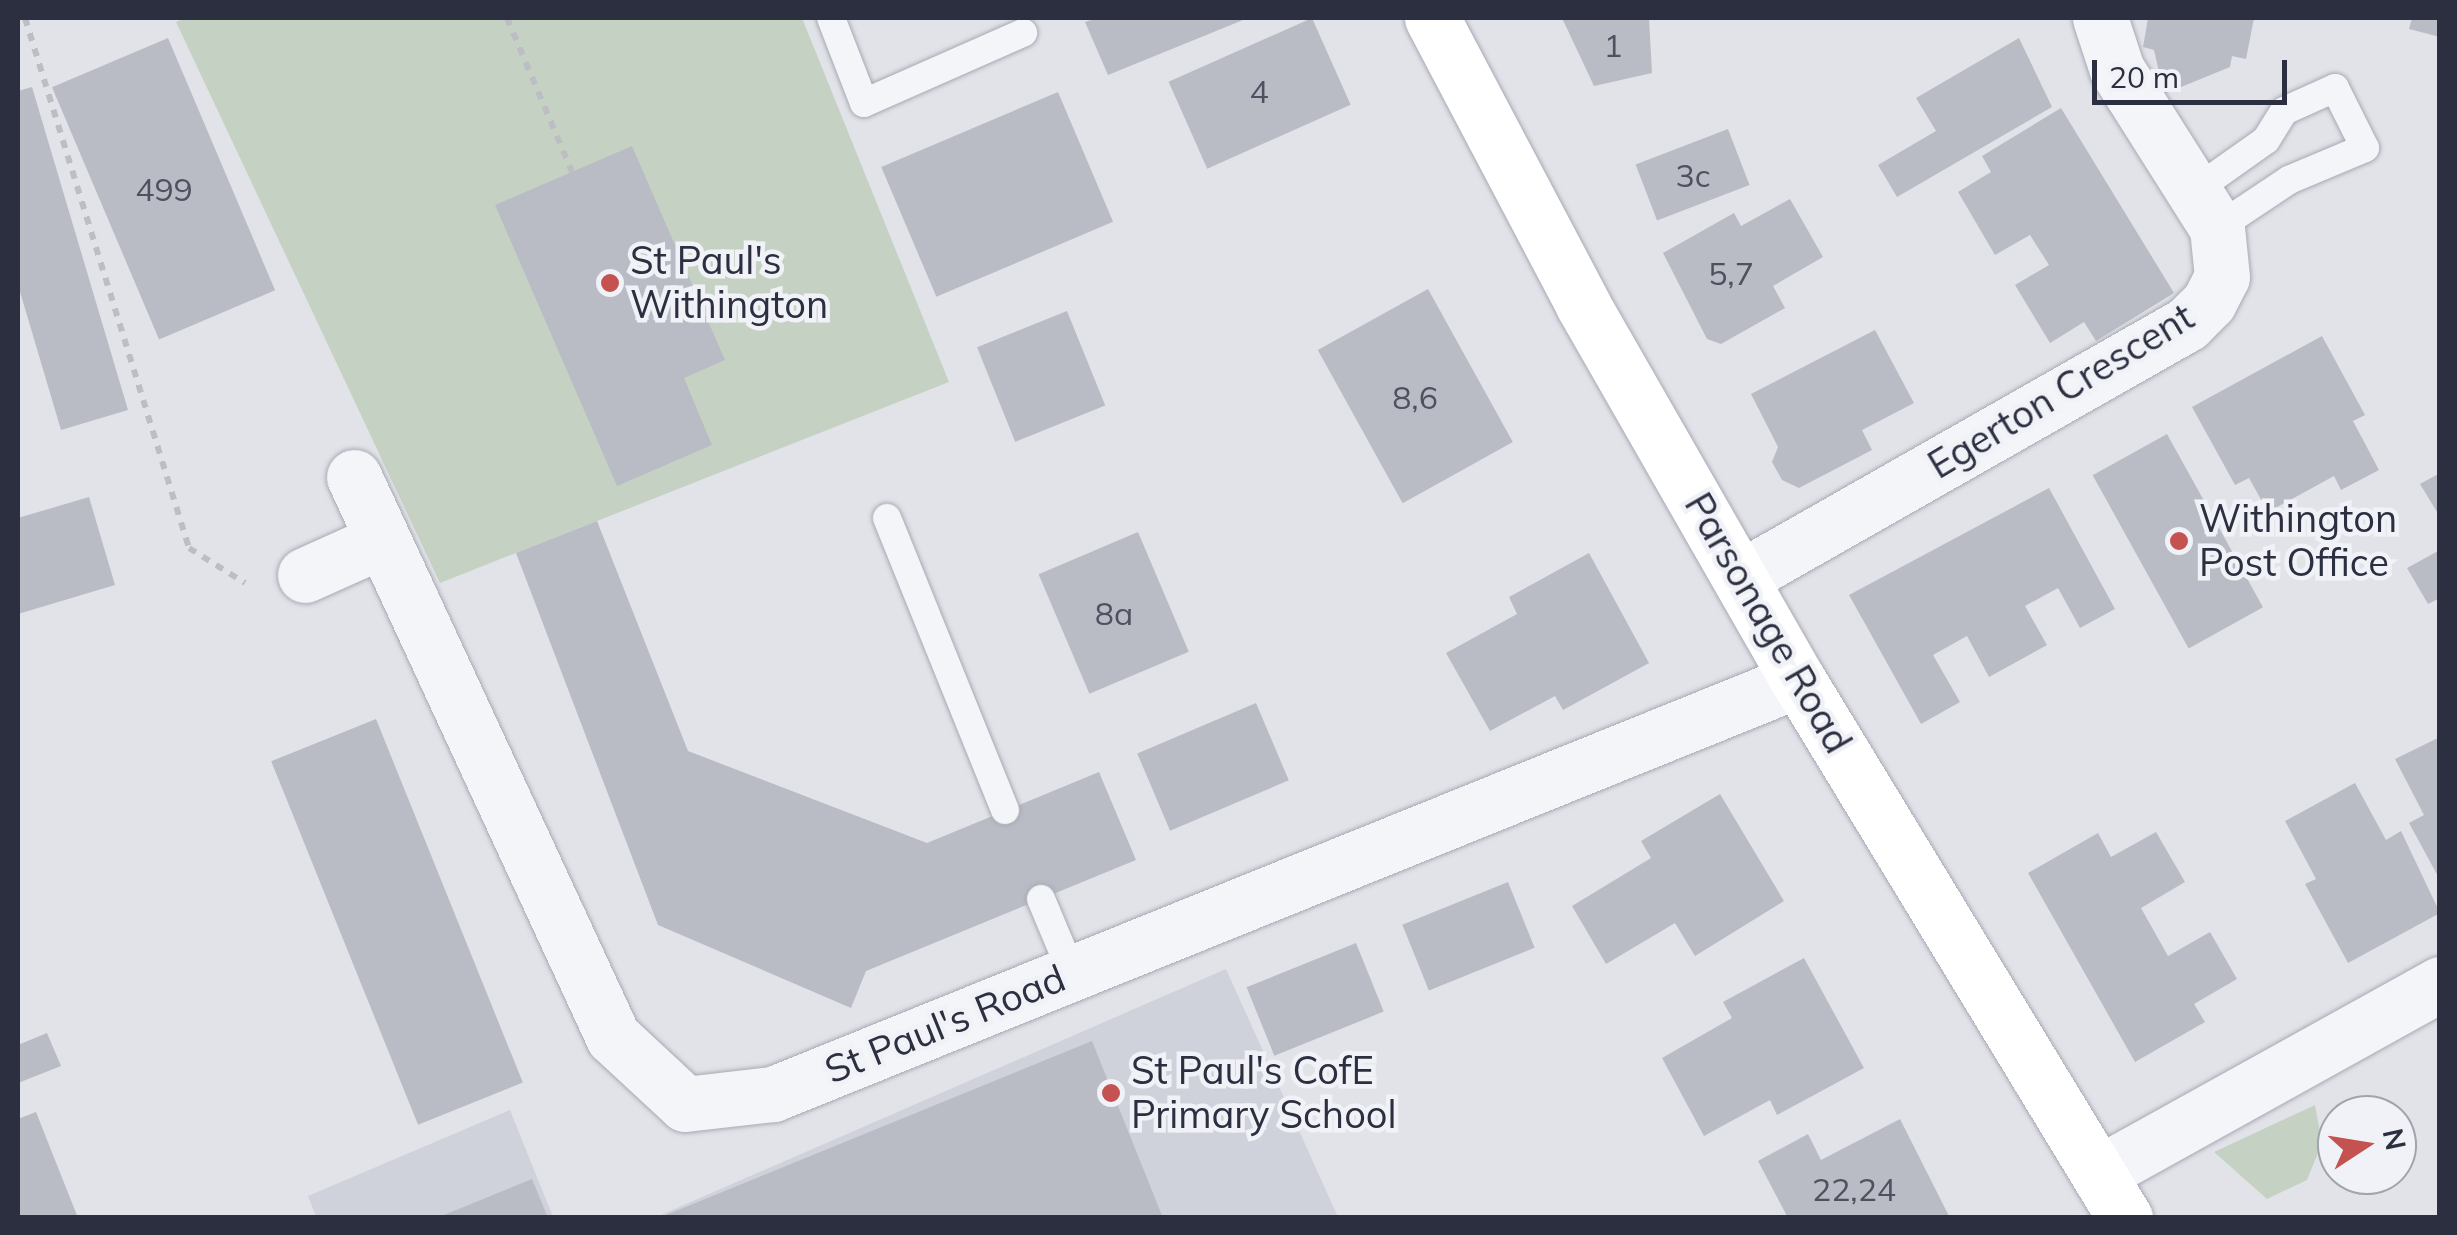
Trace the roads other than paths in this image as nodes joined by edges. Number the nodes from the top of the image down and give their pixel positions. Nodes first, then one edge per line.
1 (830, 18) edge
2 (1432, 18) edge
3 (2100, 18) edge
4 (1023, 34) dead end
5 (2266, 140) junction
6 (2289, 180) junction
7 (2205, 209) junction
8 (354, 477) dead end
9 (887, 518) dead end
10 (383, 540) junction
11 (305, 575) road end
12 (1740, 578) junction
13 (1798, 680) junction
14 (1005, 810) dead end
15 (1041, 899) dead end
16 (1072, 973) junction
17 (2440, 984) edge
18 (2113, 1195) edge

1 - 4 lane
2 - 12 street, Parsonage Road
3 - 7 street, Egerton Crescent
5 - 6 lane
5 - 6 lane
5 - 7 lane
6 - 7 lane
7 - 12 street, Egerton Crescent
8 - 10 street, St Paul's Road
9 - 14 lane
10 - 11 street
10 - 16 street, St Paul's Road
12 - 13 street, Parsonage Road
13 - 16 street, St Paul's Road
13 - 18 street, Parsonage Road
15 - 16 lane
17 - 18 street

